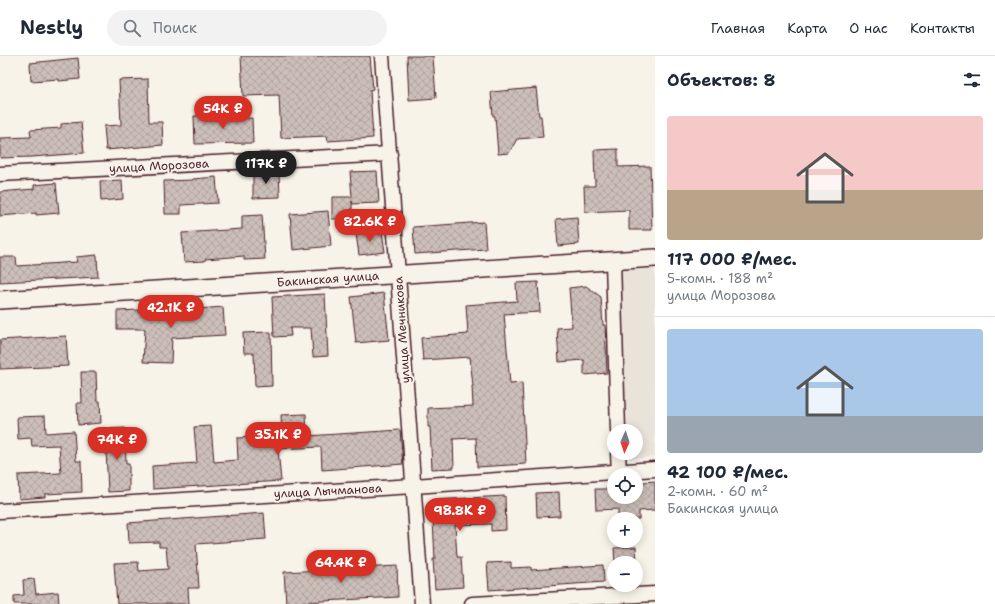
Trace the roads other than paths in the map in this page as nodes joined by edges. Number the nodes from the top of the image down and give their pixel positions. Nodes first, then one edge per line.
1 (382, 56) edge
2 (390, 154) junction
3 (0, 174) edge
4 (655, 258) edge
5 (613, 260) junction
6 (398, 274) junction
7 (0, 300) edge
8 (618, 424) edge
9 (655, 469) edge
10 (643, 470) edge
11 (607, 473) edge
12 (414, 486) junction
13 (0, 511) edge
14 (655, 594) edge
15 (422, 604) edge
16 (472, 604) edge

1 - 2 street, улица Мечникова
2 - 3 street, улица Морозова
2 - 6 street, улица Мечникова
4 - 5 main road, Бакинская улица
5 - 6 main road, Бакинская улица
5 - 8 street
6 - 7 main road, Бакинская улица
6 - 12 street, улица Мечникова
9 - 10 street, улица Лычманова
11 - 12 street, улица Лычманова
12 - 13 street, улица Лычманова
12 - 15 street, улица Мечникова
14 - 16 street

